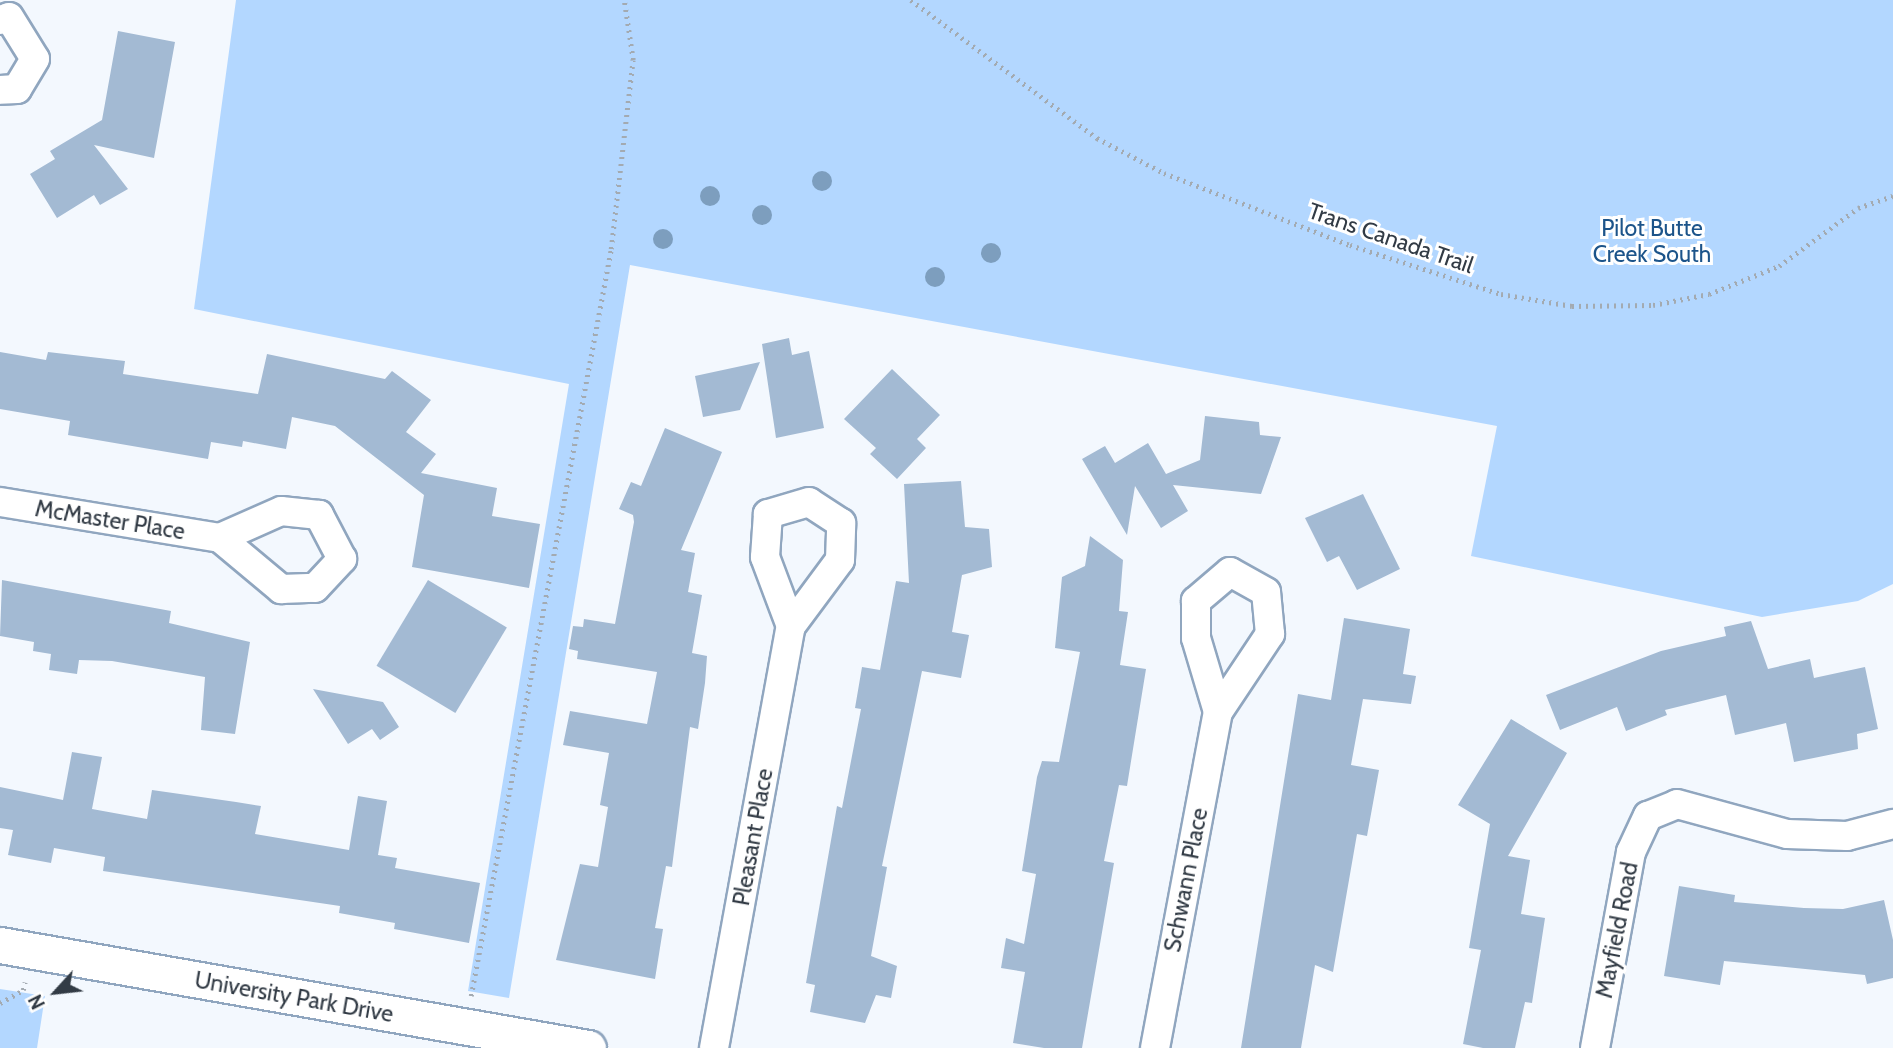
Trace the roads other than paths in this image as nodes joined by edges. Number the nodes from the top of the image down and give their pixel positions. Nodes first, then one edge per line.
1 (0, 20) edge
2 (0, 90) edge
3 (0, 502) edge
4 (220, 538) dead end
5 (792, 626) dead end
6 (1218, 712) dead end
7 (1893, 824) edge
8 (0, 945) edge
9 (588, 1048) edge
10 (714, 1048) edge
11 (1155, 1048) edge
12 (1595, 1048) edge

1 - 2 street
3 - 4 street, McMaster Place
5 - 10 street, Pleasant Place
6 - 11 street, Schwann Place
7 - 12 street, Mayfield Road
8 - 9 street, University Park Drive

